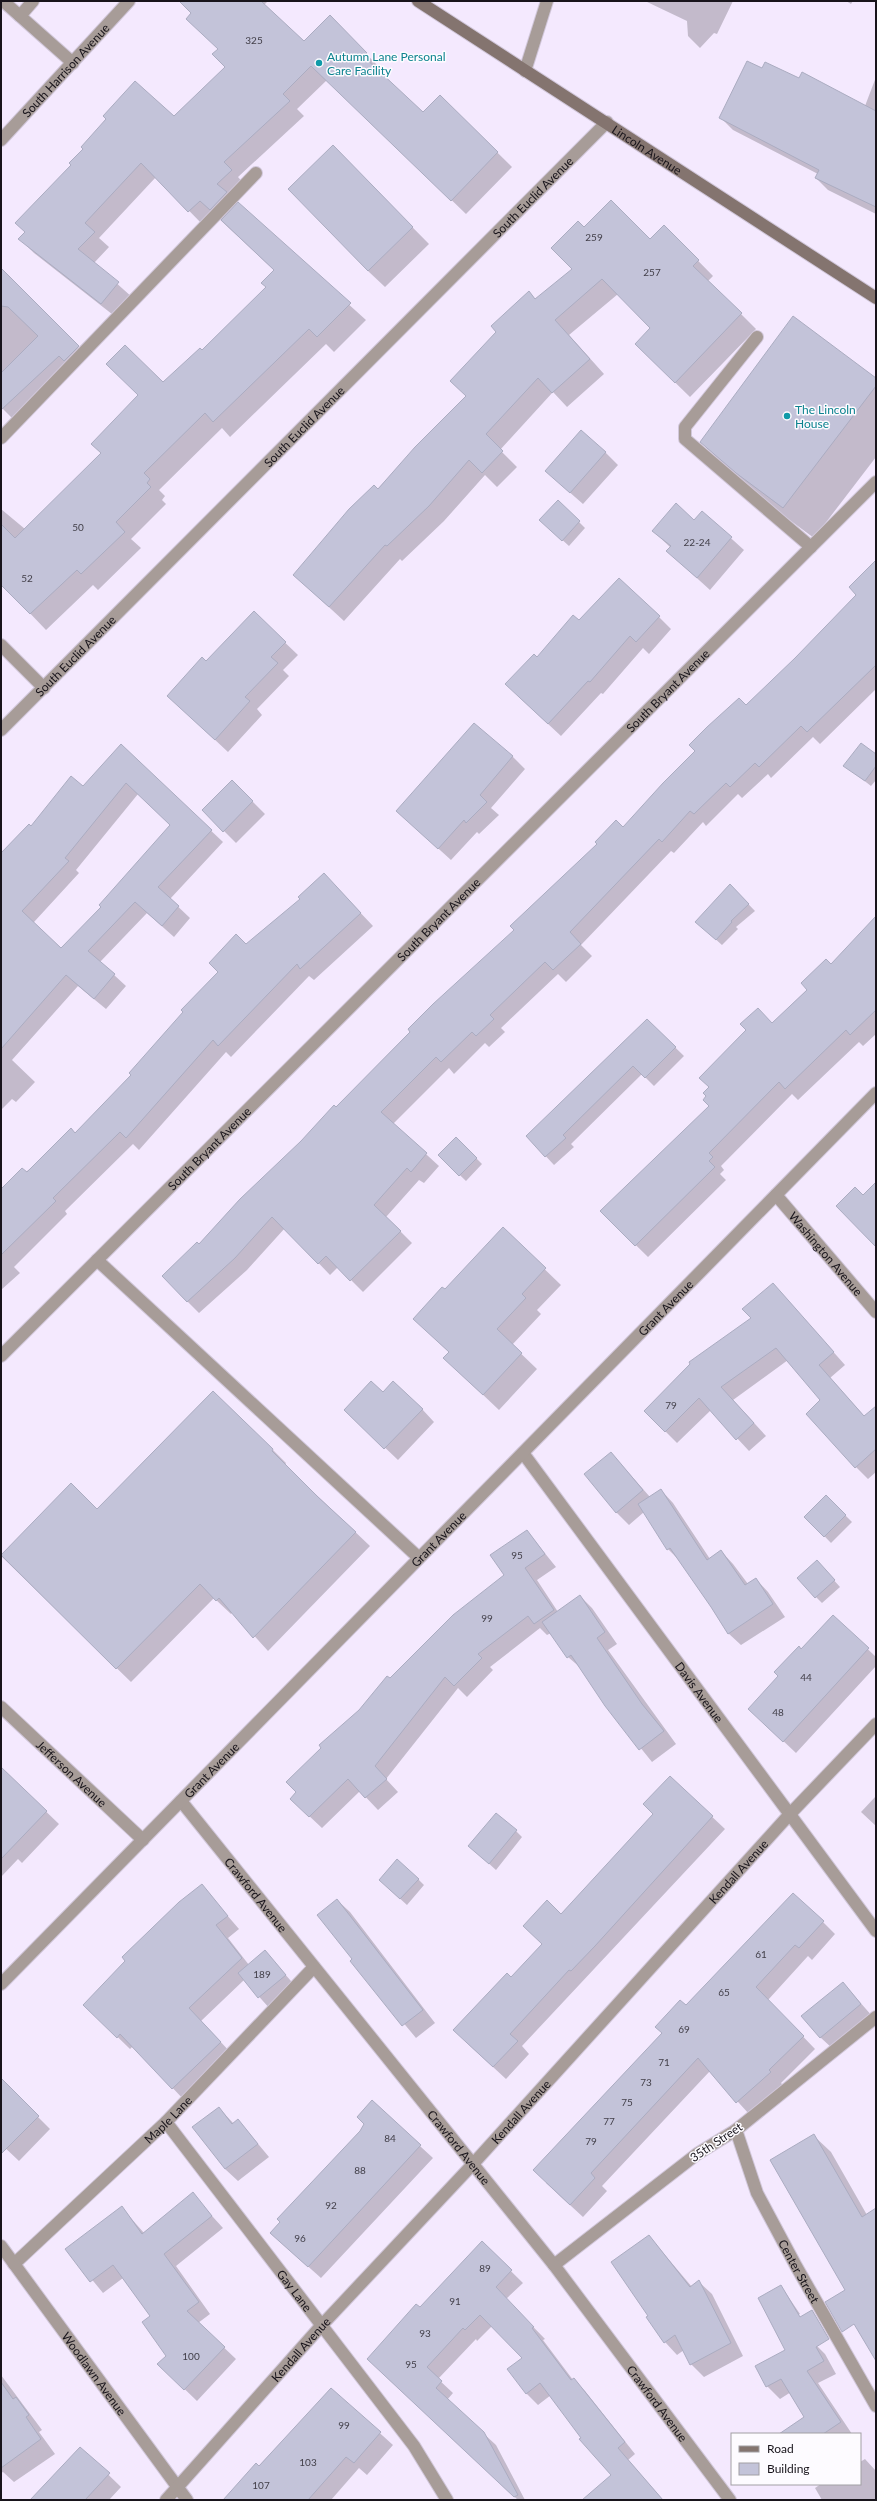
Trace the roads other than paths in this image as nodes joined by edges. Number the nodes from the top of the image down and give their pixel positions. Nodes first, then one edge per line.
1 (3, 1) edge
2 (33, 1) edge
3 (130, 1) edge
4 (418, 1) edge
5 (547, 1) edge
6 (20, 16) junction
7 (73, 63) junction
8 (525, 71) junction
9 (607, 122) junction
10 (1, 140) edge
11 (256, 173) dead end
12 (876, 298) edge
13 (757, 337) dead end
14 (1, 438) edge
15 (876, 482) edge
16 (811, 547) junction
17 (1, 645) edge
18 (44, 688) junction
19 (1, 730) edge
20 (876, 1094) edge
21 (776, 1195) junction
22 (97, 1260) junction
23 (876, 1312) edge
24 (1, 1356) edge
25 (523, 1453) junction
26 (418, 1557) junction
27 (1, 1707) edge
28 (876, 1724) edge
29 (181, 1801) junction
30 (789, 1815) junction
31 (143, 1840) junction
32 (876, 1931) edge
33 (314, 1967) junction
34 (1, 1984) edge
35 (876, 2017) edge
36 (166, 2122) junction
37 (736, 2130) junction
38 (473, 2164) junction
39 (1, 2246) edge
40 (14, 2264) junction
41 (554, 2265) junction
42 (321, 2326) junction
43 (876, 2406) edge
44 (178, 2488) junction
45 (166, 2500) edge
46 (187, 2500) edge
47 (447, 2500) edge
48 (730, 2500) edge

1 - 6 street
2 - 6 street
3 - 7 street, South Harrison Avenue
4 - 8 street, Lincoln Avenue
5 - 8 street
6 - 7 street
7 - 10 street, South Harrison Avenue
8 - 9 street, Lincoln Avenue
9 - 12 street, Lincoln Avenue
9 - 18 street, South Euclid Avenue
11 - 14 street
13 - 16 street
15 - 16 street, South Bryant Avenue
16 - 22 street, South Bryant Avenue
17 - 18 street
18 - 19 street, South Euclid Avenue
20 - 21 street, Grant Avenue
21 - 23 street, Washington Avenue
21 - 25 street, Grant Avenue
22 - 24 street, South Bryant Avenue
22 - 26 street
25 - 26 street, Grant Avenue
25 - 30 street, Davis Avenue
26 - 29 street, Grant Avenue
27 - 31 street, Jefferson Avenue
28 - 30 street, Kendall Avenue
29 - 31 street, Grant Avenue
29 - 33 street, Crawford Avenue
30 - 32 street, Davis Avenue
30 - 38 street, Kendall Avenue
31 - 34 street, Grant Avenue
33 - 36 street, Maple Lane
33 - 38 street, Crawford Avenue
35 - 37 street, 35th Street
36 - 40 street, Maple Lane
36 - 42 street, Gay Lane
37 - 41 street, 35th Street
37 - 43 street, Center Street
38 - 41 street, Crawford Avenue
38 - 42 street, Kendall Avenue
39 - 40 street, Woodlawn Avenue
40 - 44 street, Woodlawn Avenue
41 - 48 street, Crawford Avenue
42 - 44 street, Kendall Avenue
42 - 47 street, Gay Lane
44 - 45 street, Kendall Avenue
44 - 46 street, Woodlawn Avenue

